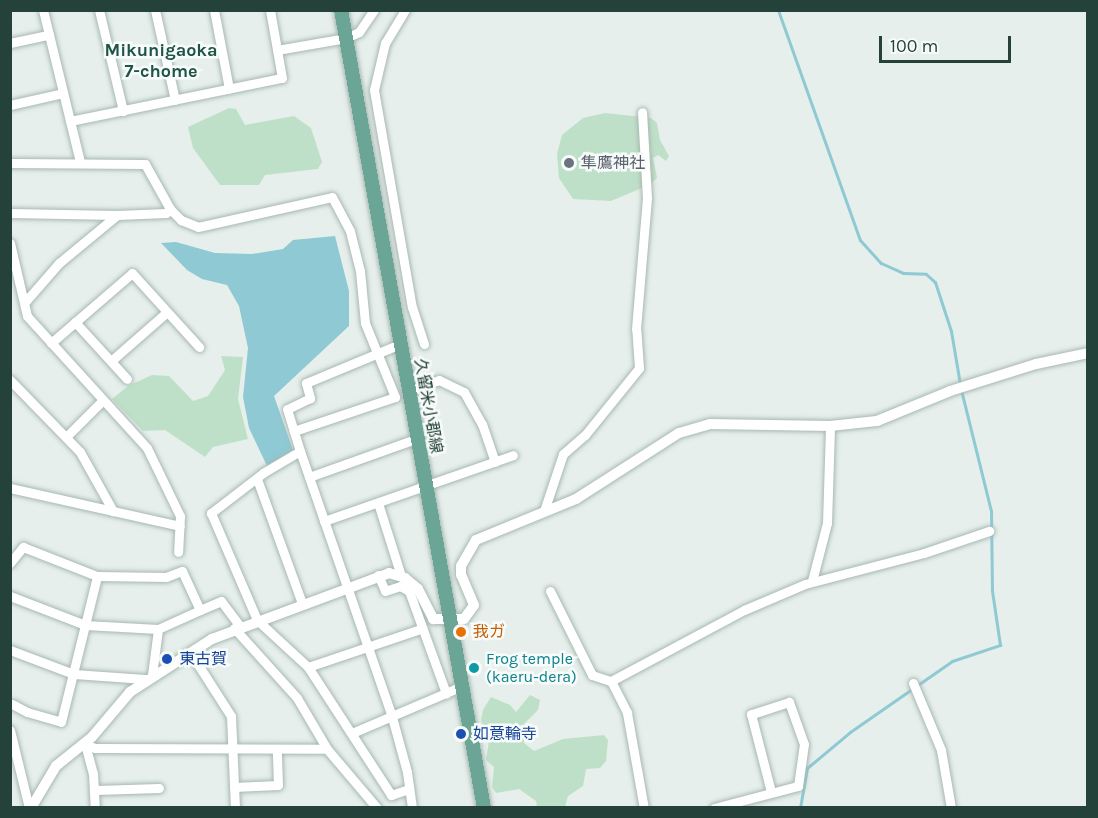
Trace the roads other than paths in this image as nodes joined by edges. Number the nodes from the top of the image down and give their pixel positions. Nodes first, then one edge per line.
1 (43, 10) edge
2 (99, 10) edge
3 (154, 10) edge
4 (214, 10) edge
5 (270, 10) edge
6 (341, 10) edge
7 (374, 10) edge
8 (405, 10) edge
9 (49, 35) junction
10 (346, 38) junction
11 (10, 43) edge
12 (277, 50) junction
13 (230, 89) junction
14 (63, 93) junction
15 (175, 100) junction
16 (10, 105) edge
17 (123, 111) junction
18 (642, 112) dead end
19 (70, 121) junction
20 (80, 162) junction
21 (10, 163) edge
22 (170, 209) junction
23 (10, 213) edge
24 (117, 215) junction
25 (10, 243) edge
26 (14, 275) edge
27 (25, 302) junction
28 (167, 312) junction
29 (75, 322) junction
30 (51, 344) junction
31 (400, 344) junction
32 (424, 344) dead end
33 (199, 347) dead end
34 (379, 351) junction
35 (1088, 353) edge
36 (111, 361) junction
37 (126, 379) dead end
38 (10, 380) edge
39 (409, 391) junction
40 (103, 400) junction
41 (830, 426) junction
42 (294, 431) junction
43 (66, 437) junction
44 (418, 438) junction
45 (300, 451) junction
46 (513, 455) dead end
47 (495, 462) junction
48 (309, 477) junction
49 (256, 479) junction
50 (426, 486) junction
51 (10, 488) edge
52 (378, 502) junction
53 (113, 511) junction
54 (544, 511) junction
55 (324, 521) junction
56 (180, 526) junction
57 (989, 531) dead end
58 (178, 552) dead end
59 (10, 563) edge
60 (378, 575) junction
61 (97, 576) junction
62 (401, 576) junction
63 (813, 581) junction
64 (348, 586) junction
65 (550, 591) dead end
66 (10, 596) edge
67 (302, 603) junction
68 (200, 610) junction
69 (257, 620) junction
70 (451, 621) junction
71 (85, 625) junction
72 (237, 627) junction
73 (423, 628) junction
74 (158, 629) junction
75 (369, 645) junction
76 (10, 650) edge
77 (190, 652) junction
78 (308, 668) junction
79 (74, 674) junction
80 (148, 677) junction
81 (610, 681) junction
82 (913, 682) dead end
83 (462, 686) junction
84 (446, 693) junction
85 (11, 703) edge
86 (392, 717) junction
87 (10, 730) edge
88 (352, 733) junction
89 (84, 744) junction
90 (233, 747) junction
91 (327, 749) junction
92 (277, 752) junction
93 (234, 787) junction
94 (159, 788) dead end
95 (408, 789) junction
96 (96, 790) junction
97 (771, 792) junction
98 (30, 807) edge
99 (95, 807) edge
100 (235, 807) edge
101 (377, 807) edge
102 (412, 807) edge
103 (484, 807) edge
104 (644, 807) edge
105 (714, 807) edge
106 (951, 807) edge

1 - 9 street
2 - 17 street
3 - 15 street
4 - 13 street
5 - 12 street
6 - 10 main road, 久留米小郡線
7 - 10 street
8 - 32 street
9 - 11 street
9 - 14 street
10 - 12 street
10 - 31 main road, 久留米小郡線
12 - 13 street
13 - 15 street
14 - 16 street
14 - 19 street
15 - 17 street
17 - 19 street
18 - 54 street
19 - 20 street
20 - 21 street
20 - 22 street
22 - 24 street
22 - 34 street
23 - 24 street
24 - 27 street
25 - 26 street
26 - 27 street
27 - 30 street
28 - 29 street
28 - 33 street
28 - 36 street
29 - 30 street
29 - 36 street
30 - 40 street
31 - 34 street
31 - 39 main road, 久留米小郡線
34 - 42 street
34 - 42 street
35 - 41 street
36 - 37 street
38 - 43 street
39 - 44 main road, 久留米小郡線
39 - 47 street
40 - 43 street
40 - 56 street
41 - 54 street
41 - 63 street
42 - 45 street
43 - 53 street
44 - 48 street
44 - 50 main road, 久留米小郡線
45 - 48 street
45 - 49 street
46 - 47 street
47 - 50 street
48 - 55 street
49 - 67 street
49 - 69 street
50 - 52 street
50 - 70 main road, 久留米小郡線
51 - 53 street
52 - 55 street
52 - 62 street
53 - 56 street
54 - 70 street
55 - 64 street
56 - 58 street
57 - 63 street
59 - 61 street
60 - 62 street
60 - 64 street
60 - 73 street
61 - 68 street
61 - 71 street
62 - 70 street
63 - 81 street
64 - 67 street
64 - 75 street
65 - 81 street
66 - 71 street
67 - 69 street
68 - 72 street
68 - 74 street
69 - 72 street
69 - 78 street
70 - 83 main road, 久留米小郡線
71 - 74 street
71 - 79 street
72 - 77 street
72 - 91 street
73 - 75 street
73 - 84 street
74 - 80 street
75 - 78 street
75 - 86 street
76 - 79 street
77 - 80 street
77 - 90 street
78 - 88 street
79 - 80 street
79 - 85 street
80 - 89 street
81 - 104 street
82 - 106 street
83 - 84 street
83 - 103 main road, 久留米小郡線
84 - 86 street
86 - 88 street
86 - 95 street
87 - 98 street
88 - 95 street
89 - 90 street
89 - 96 street
89 - 98 street
90 - 92 street
90 - 93 street
91 - 92 street
91 - 101 street
92 - 93 street
93 - 100 street
94 - 96 street
95 - 102 street
96 - 99 street
97 - 97 street
97 - 105 street

